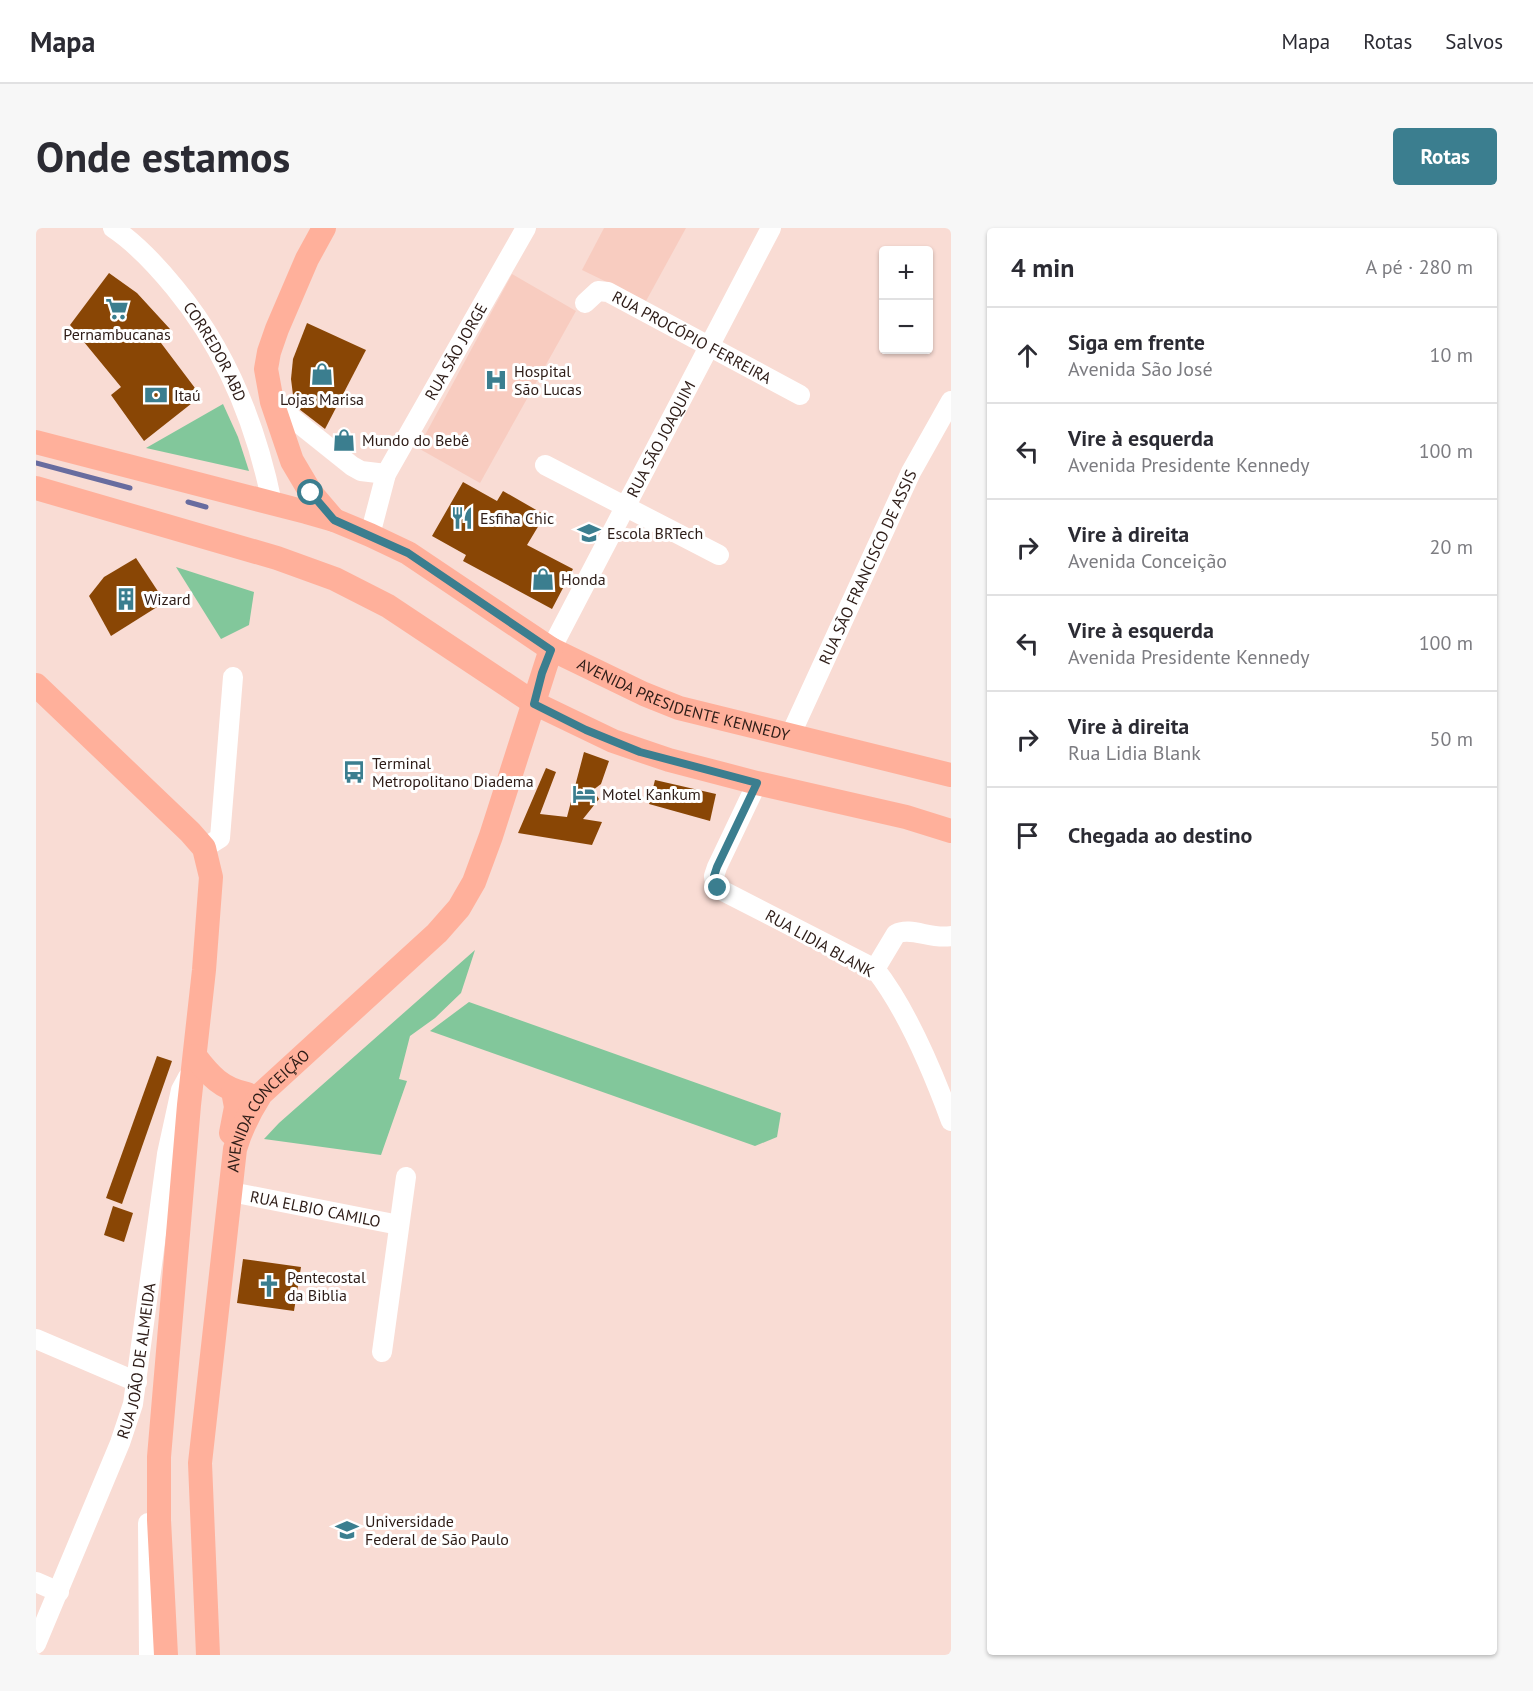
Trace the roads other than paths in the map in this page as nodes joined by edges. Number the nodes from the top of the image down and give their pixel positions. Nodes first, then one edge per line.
1 (324, 228) edge
2 (526, 228) edge
3 (771, 228) edge
4 (122, 230) edge
5 (585, 303) dead end
6 (708, 347) junction
7 (800, 395) dead end
8 (951, 401) edge
9 (272, 402) junction
10 (36, 442) edge
11 (545, 465) dead end
12 (386, 474) junction
13 (36, 488) edge
14 (272, 503) junction
15 (626, 506) junction
16 (334, 520) junction
17 (370, 535) junction
18 (719, 555) dead end
19 (551, 650) junction
20 (232, 677) dead end
21 (36, 685) edge
22 (534, 704) junction
23 (790, 736) junction
24 (951, 775) edge
25 (757, 783) junction
26 (951, 831) edge
27 (204, 848) junction
28 (951, 936) edge
29 (875, 969) junction
30 (194, 1062) junction
31 (946, 1089) edge
32 (233, 1091) junction
33 (261, 1094) junction
34 (951, 1121) edge
35 (406, 1177) dead end
36 (231, 1192) junction
37 (399, 1225) junction
38 (36, 1339) edge
39 (382, 1352) dead end
40 (137, 1382) junction
41 (164, 1387) junction
42 (36, 1582) edge
43 (59, 1592) junction
44 (36, 1644) edge
45 (149, 1655) edge
46 (166, 1655) edge
47 (208, 1655) edge

1 - 9 main road
2 - 12 street, RUA SÃO JORGE
3 - 6 street, RUA SÃO JOAQUIM
4 - 14 street, CORREDOR ABD
5 - 6 street, RUA PROCÓPIO FERREIRA
6 - 7 street, RUA PROCÓPIO FERREIRA
6 - 15 street, RUA SÃO JOAQUIM
8 - 23 street, RUA SÃO FRANCISCO DE ASSIS
9 - 12 street
9 - 16 main road
10 - 14 main road, AVENIDA PRESIDENTE KENNEDY
11 - 15 street
12 - 17 street, RUA SÃO JORGE
13 - 22 main road
14 - 16 main road, AVENIDA PRESIDENTE KENNEDY
15 - 18 street
15 - 19 street, RUA SÃO JOAQUIM
16 - 17 main road, AVENIDA PRESIDENTE KENNEDY
17 - 19 main road, AVENIDA PRESIDENTE KENNEDY
19 - 22 main road, AVENIDA CONCEIÇÃO
19 - 23 main road, AVENIDA PRESIDENTE KENNEDY
20 - 27 street
21 - 27 main road
22 - 25 main road
22 - 33 main road, AVENIDA CONCEIÇÃO
23 - 24 main road, AVENIDA PRESIDENTE KENNEDY
25 - 26 main road
25 - 29 street, RUA LIDIA BLANK
27 - 30 main road
28 - 29 street
29 - 31 street, RUA LIDIA BLANK
30 - 32 main road
30 - 40 street, RUA JOÃO DE ALMEIDA
30 - 41 main road
31 - 34 street, RUA LIDIA BLANK
32 - 33 main road
32 - 36 main road
33 - 36 main road, AVENIDA CONCEIÇÃO
35 - 37 street, RUA ELBIO CAMILO
36 - 37 street, RUA ELBIO CAMILO
36 - 47 main road, AVENIDA CONCEIÇÃO
37 - 39 street, RUA ELBIO CAMILO
38 - 40 street
40 - 43 street, RUA JOÃO DE ALMEIDA
41 - 45 street
41 - 46 main road
42 - 43 street
43 - 44 street, RUA JOÃO DE ALMEIDA

